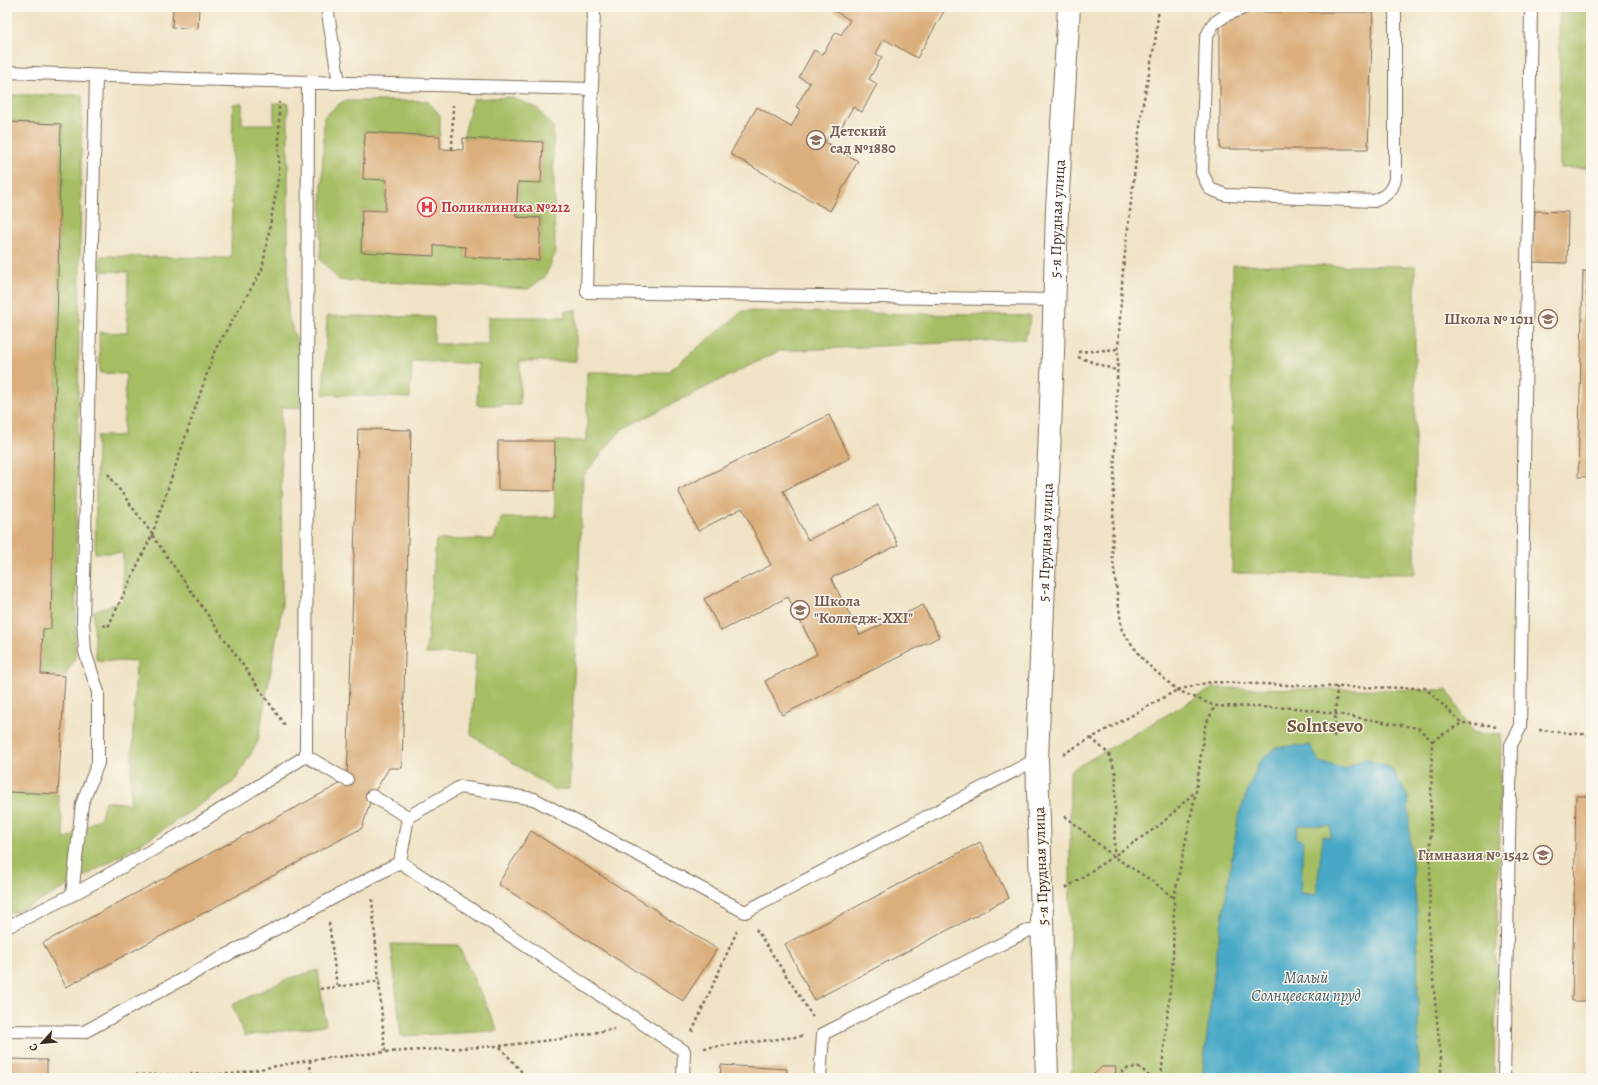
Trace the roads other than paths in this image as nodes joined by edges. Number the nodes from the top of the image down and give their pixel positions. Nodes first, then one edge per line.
1 (327, 7) edge
2 (594, 7) edge
3 (1069, 7) edge
4 (1246, 7) edge
5 (1395, 7) edge
6 (1531, 7) edge
7 (7, 72) edge
8 (96, 76) junction
9 (308, 83) junction
10 (593, 89) junction
11 (1054, 300) junction
12 (306, 756) junction
13 (1037, 763) junction
14 (347, 780) dead end
15 (372, 796) dead end
16 (408, 817) junction
17 (400, 862) junction
18 (72, 895) junction
19 (7, 927) edge
20 (1042, 933) junction
21 (7, 1031) edge
22 (683, 1078) edge
23 (820, 1078) edge
24 (1047, 1078) edge
25 (1504, 1078) edge

1 - 9 lane
2 - 10 lane
3 - 11 street, 5-я Прудная улица
4 - 5 lane
6 - 25 lane
7 - 8 lane
8 - 9 lane
8 - 18 lane
9 - 10 lane
9 - 12 lane
10 - 11 lane
11 - 13 street, 5-я Прудная улица
12 - 14 lane
12 - 18 lane
13 - 16 lane
13 - 20 street, 5-я Прудная улица
15 - 16 lane
16 - 17 lane
17 - 21 lane
17 - 22 lane
18 - 19 lane
20 - 23 lane
20 - 24 street, 5-я Прудная улица

